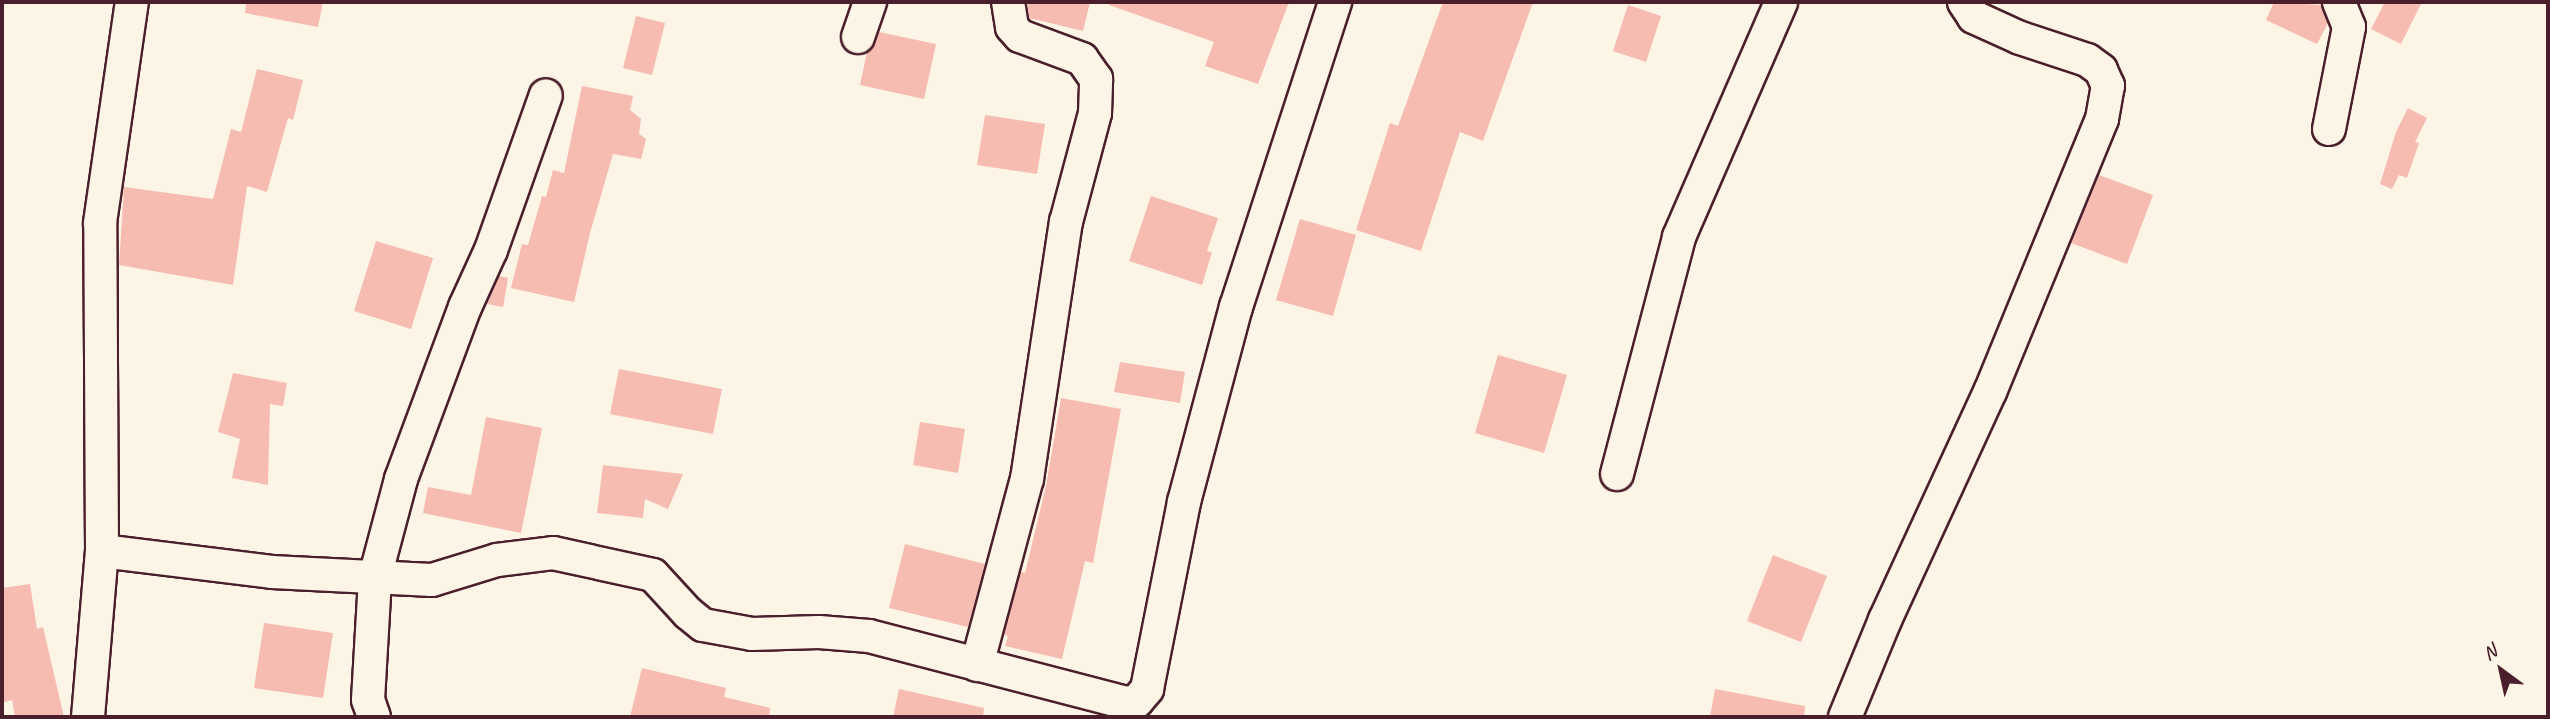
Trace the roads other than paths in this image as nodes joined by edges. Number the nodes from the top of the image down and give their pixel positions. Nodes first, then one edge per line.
1 (132, 2) edge
2 (870, 2) edge
3 (1008, 2) edge
4 (1335, 2) edge
5 (1781, 2) edge
6 (1964, 2) edge
7 (2339, 2) edge
8 (858, 37) dead end
9 (546, 95) dead end
10 (2329, 130) dead end
11 (1617, 474) dead end
12 (102, 551) junction
13 (375, 577) junction
14 (976, 664) junction
15 (88, 717) edge
16 (374, 717) edge
17 (1845, 717) edge

1 - 12 street
2 - 8 street
3 - 14 street
4 - 14 street
5 - 11 street
6 - 17 street
7 - 10 street
9 - 13 street
12 - 13 street
12 - 15 street
13 - 14 street
13 - 16 street

